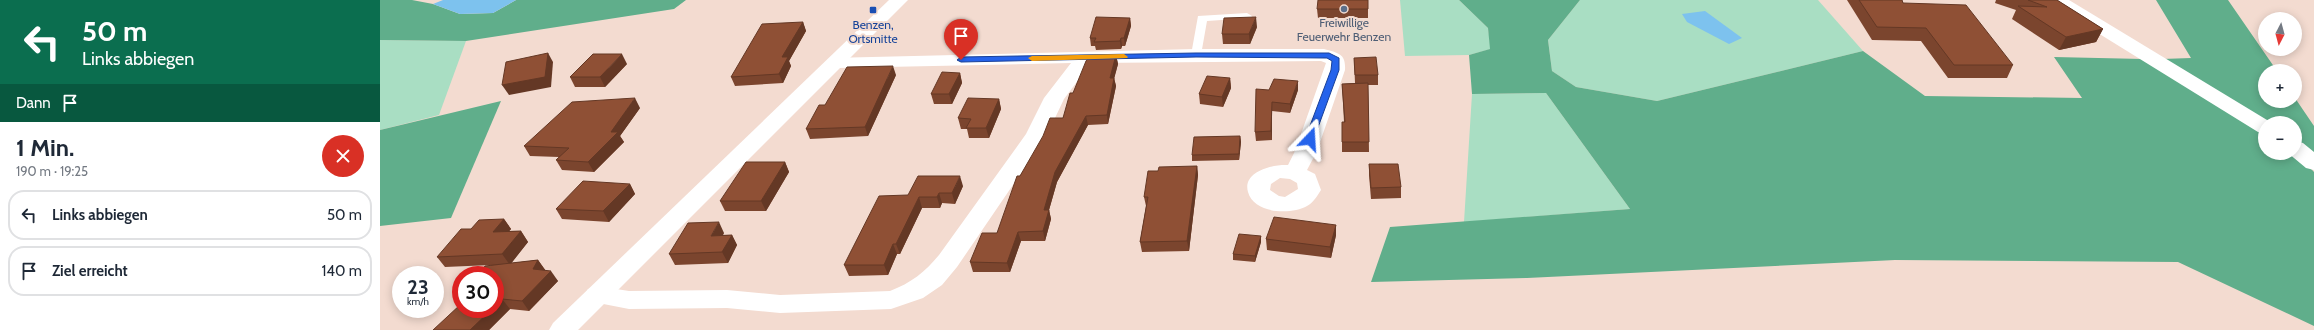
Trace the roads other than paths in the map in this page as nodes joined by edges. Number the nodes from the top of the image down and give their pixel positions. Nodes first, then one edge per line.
1 (899, 0) edge
2 (2057, 0) edge
3 (1247, 16) edge
4 (1196, 55) junction
5 (1086, 58) junction
6 (837, 62) junction
7 (2258, 124) edge
8 (2302, 154) edge
9 (2314, 163) edge
10 (1295, 172) dead end
11 (597, 295) junction
12 (562, 330) edge

1 - 6 street
2 - 7 street
3 - 4 lane
4 - 5 street
4 - 10 street
5 - 6 street
5 - 11 street
6 - 11 street
8 - 9 street
11 - 12 street

